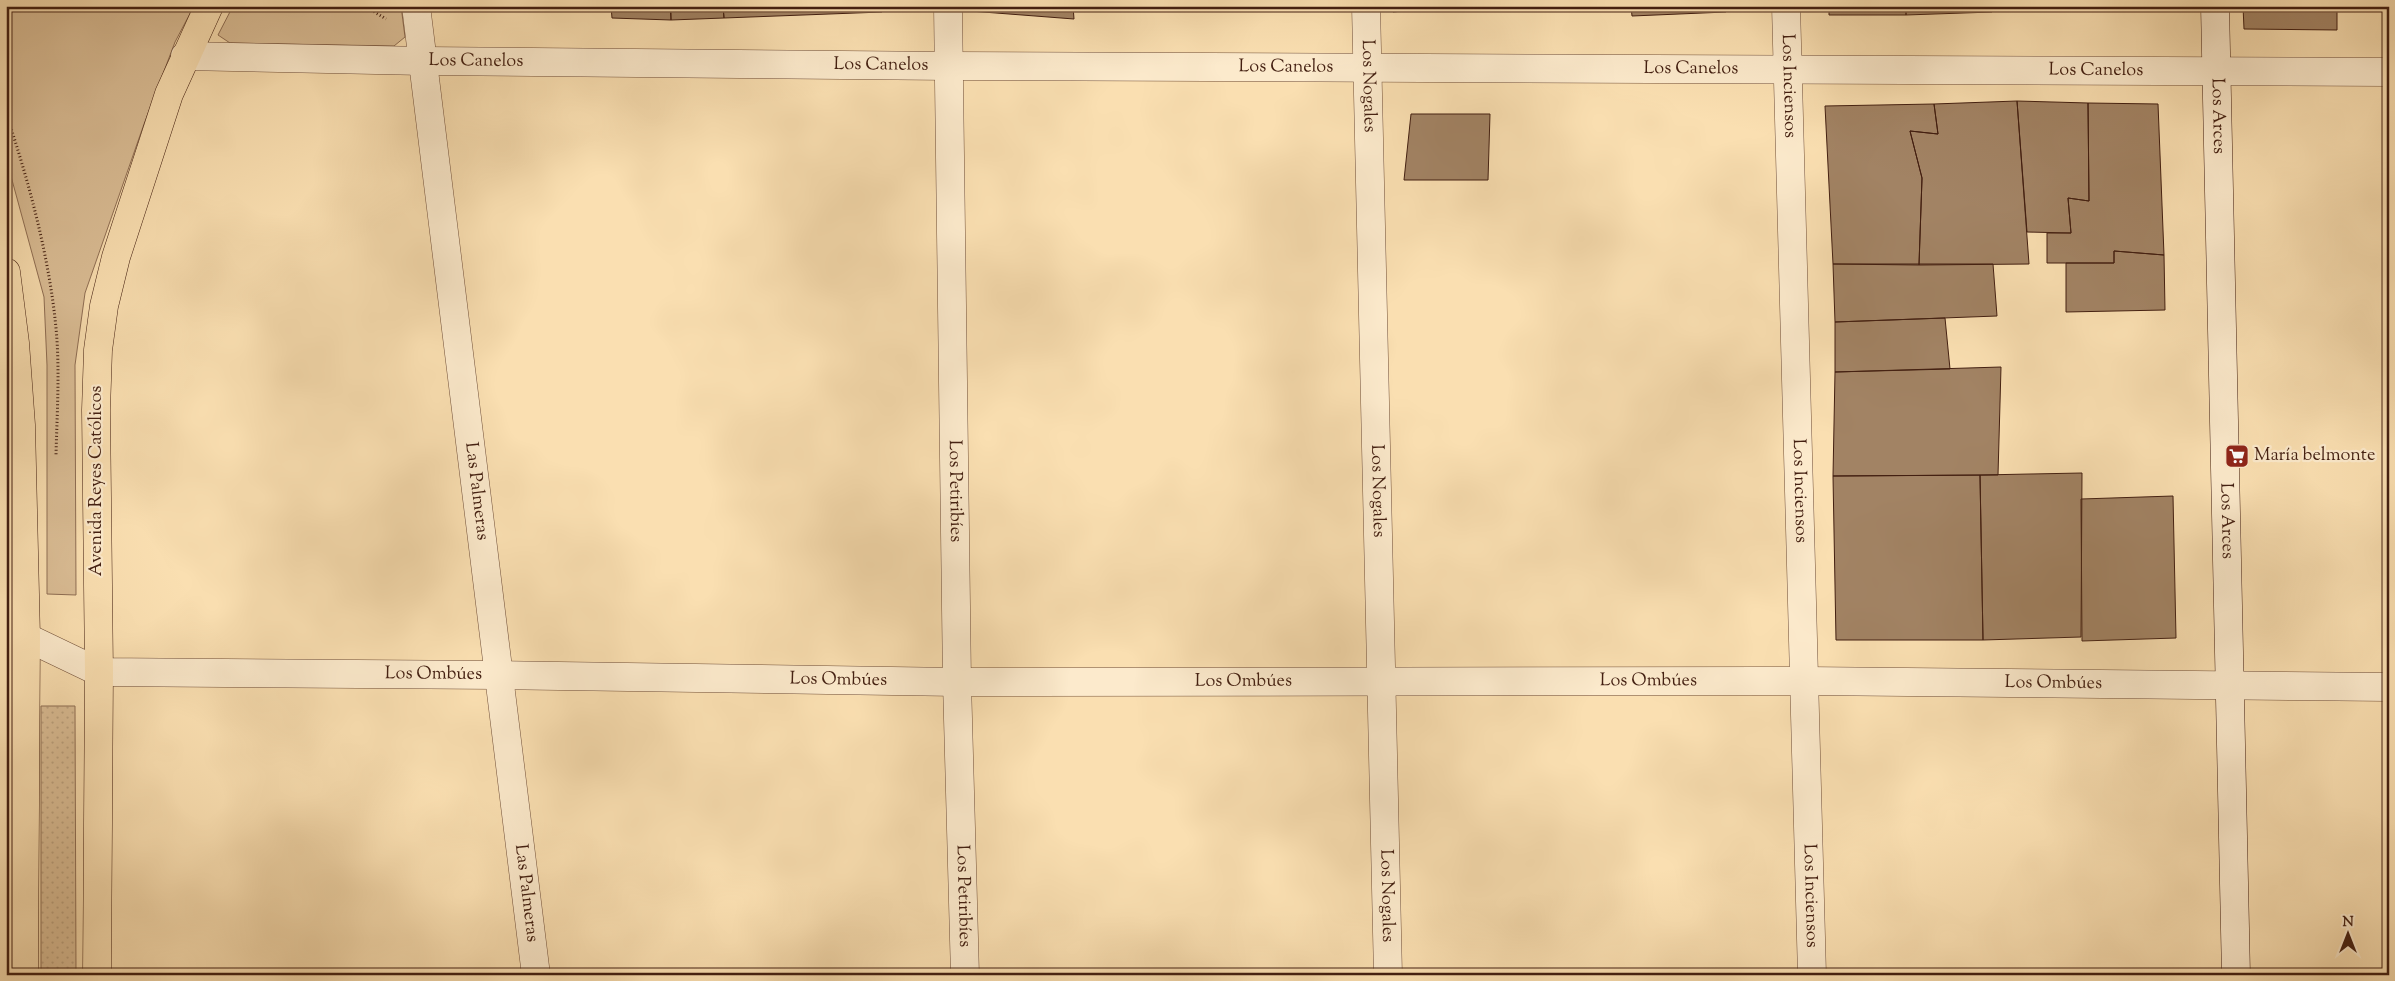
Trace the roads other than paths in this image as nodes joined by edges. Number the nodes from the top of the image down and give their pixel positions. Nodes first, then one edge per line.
1 (209, 6) edge
2 (416, 6) edge
3 (948, 6) edge
4 (1366, 6) edge
5 (1786, 6) edge
6 (2215, 6) edge
7 (184, 56) junction
8 (424, 61) junction
9 (950, 66) junction
10 (1367, 66) junction
11 (1787, 69) junction
12 (2217, 70) junction
13 (2389, 72) edge
14 (6, 272) edge
15 (16, 629) edge
16 (99, 672) junction
17 (498, 675) junction
18 (1806, 681) junction
19 (957, 682) junction
20 (1381, 682) junction
21 (2230, 685) junction
22 (2389, 687) edge
23 (24, 975) edge
24 (97, 975) edge
25 (536, 975) edge
26 (965, 975) edge
27 (1388, 975) edge
28 (1812, 975) edge
29 (2236, 975) edge

1 - 7 main road, Avenida Reyes Católicos
2 - 8 street, Las Palmeras
3 - 9 street, Los Petiribíes
4 - 10 street, Los Nogales
5 - 11 street, Los Inciensos
6 - 12 street, Los Arces
7 - 8 street, Los Canelos
7 - 16 main road, Avenida Reyes Católicos
8 - 9 street, Los Canelos
8 - 17 street, Las Palmeras
9 - 10 street, Los Canelos
9 - 19 street, Los Petiribíes
10 - 11 street, Los Canelos
10 - 20 street, Los Nogales
11 - 12 street, Los Canelos
11 - 18 street, Los Inciensos
12 - 13 street, Los Canelos
12 - 21 street, Los Arces
14 - 15 main road
15 - 16 street
15 - 23 main road
16 - 17 street, Los Ombúes
16 - 24 main road, Avenida Reyes Católicos
17 - 19 street, Los Ombúes
17 - 25 street, Las Palmeras
18 - 20 street, Los Ombúes
18 - 21 street, Los Ombúes
18 - 28 street, Los Inciensos
19 - 20 street, Los Ombúes
19 - 26 street, Los Petiribíes
20 - 27 street, Los Nogales
21 - 22 street, Los Ombúes
21 - 29 street, Los Arces

